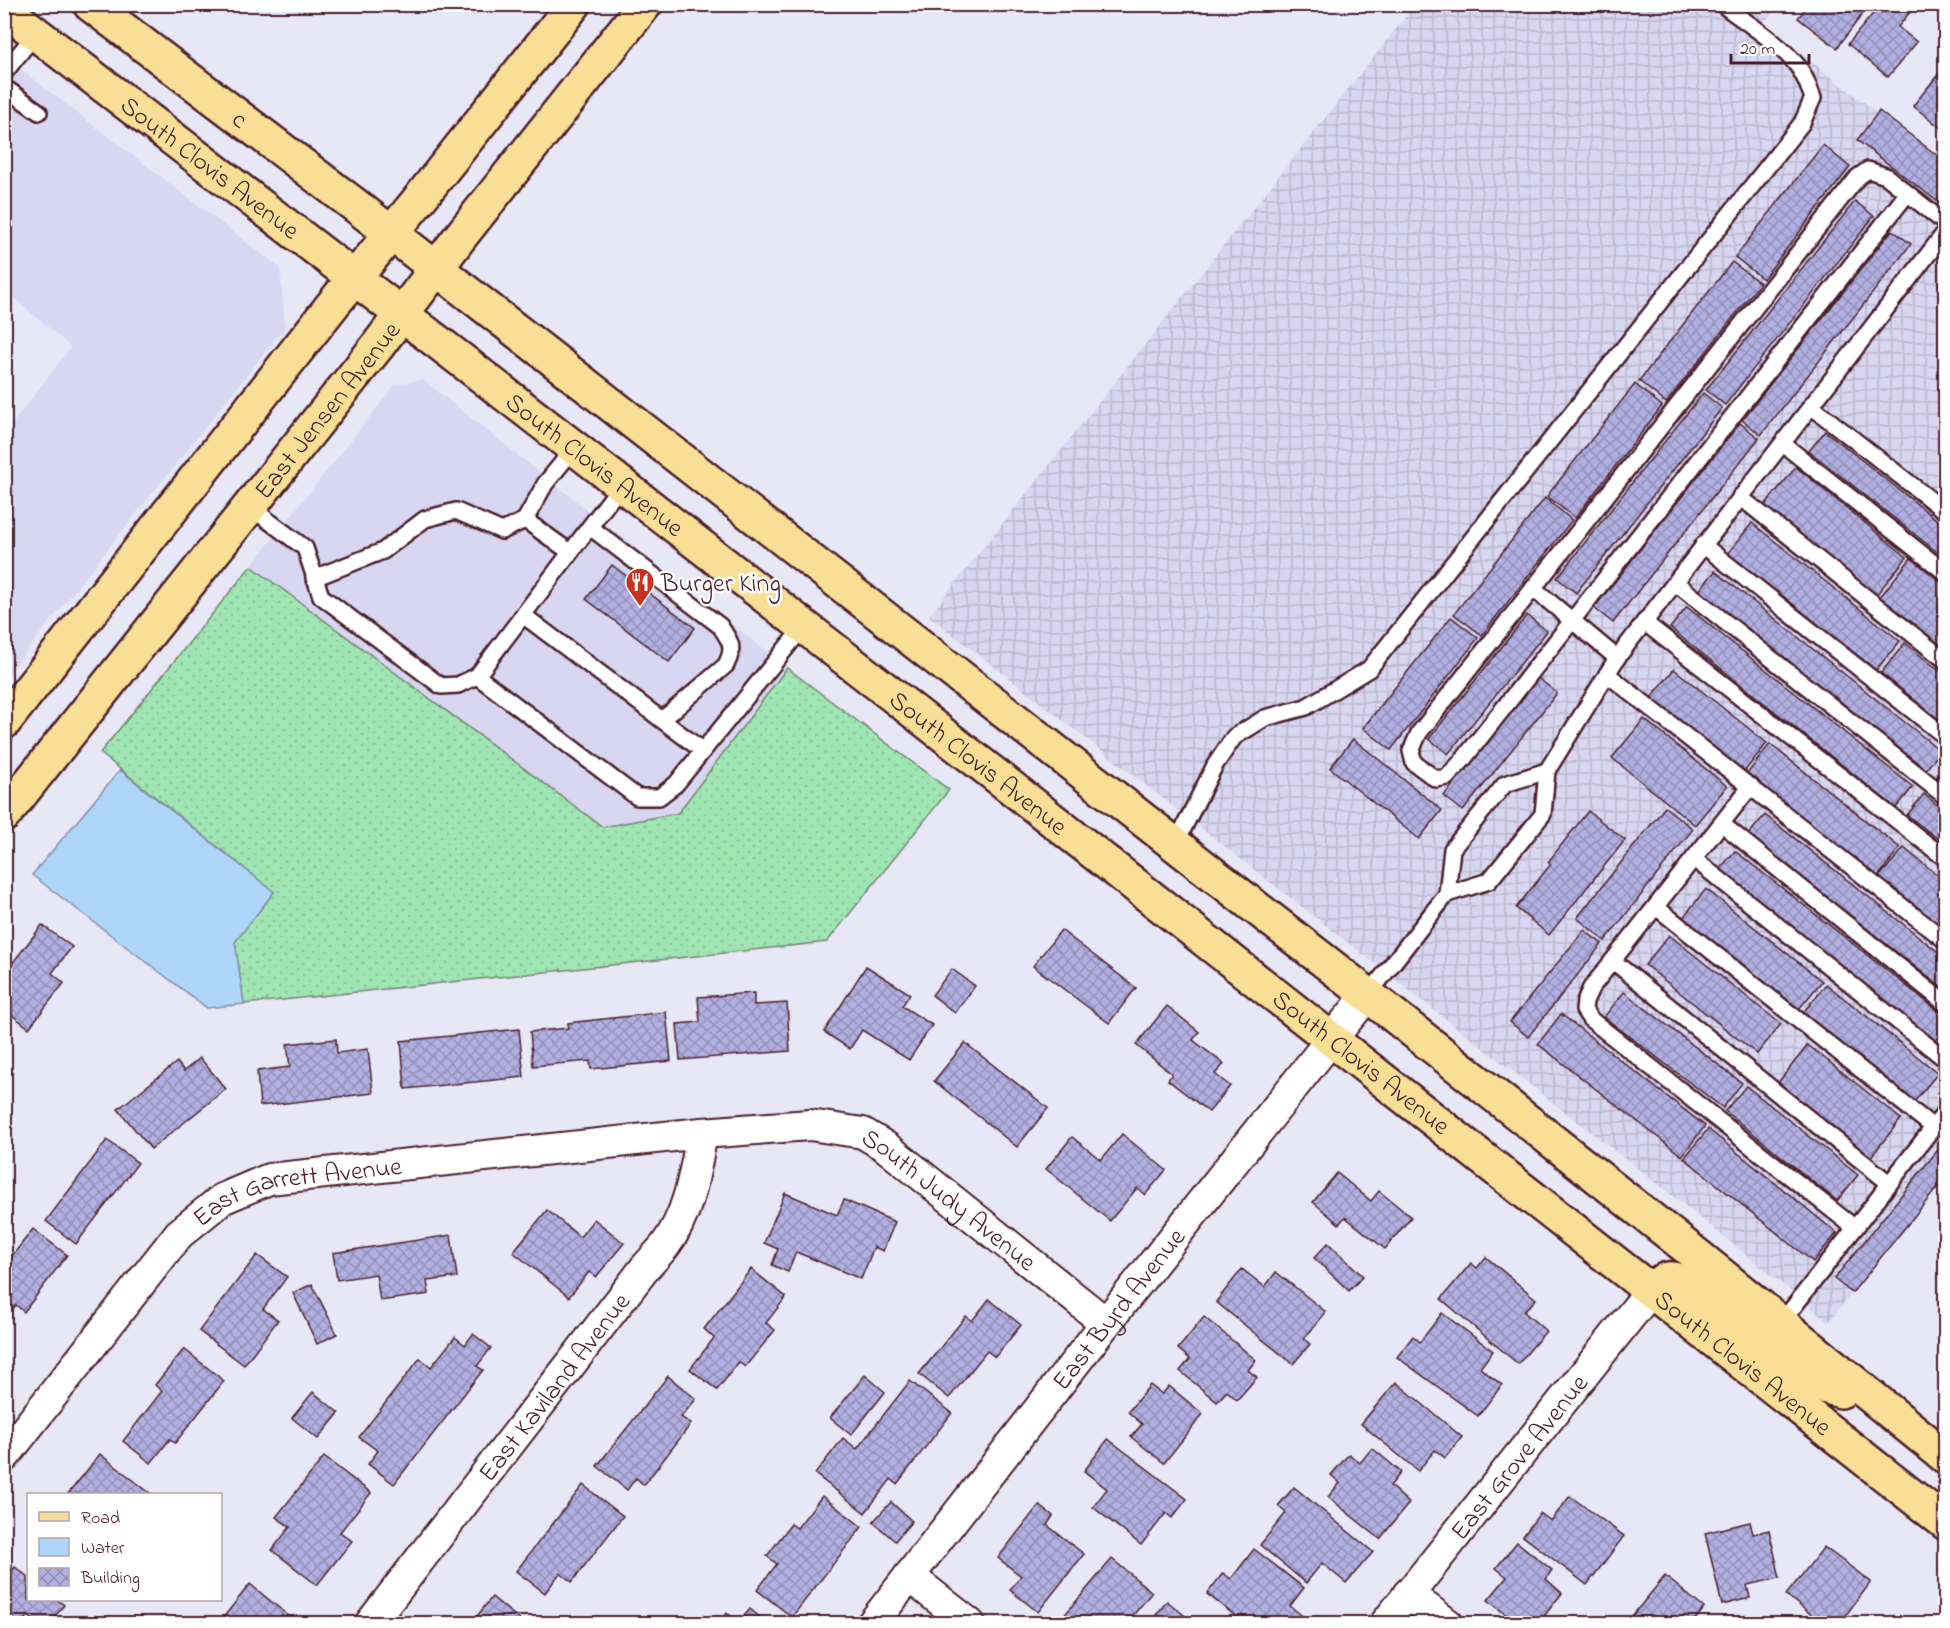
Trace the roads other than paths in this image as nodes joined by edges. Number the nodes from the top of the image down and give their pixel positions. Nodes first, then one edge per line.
1 (90, 4) edge
2 (574, 4) edge
3 (645, 4) edge
4 (1722, 4) edge
5 (4, 9) edge
6 (36, 33) junction
7 (4, 73) edge
8 (4, 87) edge
9 (39, 112) dead end
10 (1907, 194) junction
11 (1946, 224) edge
12 (1946, 231) edge
13 (391, 234) junction
14 (436, 269) junction
15 (355, 277) junction
16 (403, 313) junction
17 (1811, 406) junction
18 (1783, 444) junction
19 (574, 447) junction
20 (622, 484) junction
21 (1740, 497) junction
22 (250, 507) junction
23 (1946, 512) edge
24 (525, 520) junction
25 (590, 527) junction
26 (1704, 545) junction
27 (570, 552) junction
28 (1946, 573) edge
29 (314, 578) junction
30 (1676, 583) junction
31 (1533, 588) junction
32 (523, 615) junction
33 (1572, 621) junction
34 (1644, 622) junction
35 (804, 626) junction
36 (1617, 658) junction
37 (1946, 661) edge
38 (1606, 674) junction
39 (477, 676) junction
40 (662, 720) junction
41 (4, 722) edge
42 (1946, 737) edge
43 (703, 751) junction
44 (1547, 771) junction
45 (1751, 786) junction
46 (1946, 797) edge
47 (4, 815) edge
48 (1722, 824) junction
49 (1175, 845) junction
50 (1694, 859) junction
51 (1946, 859) edge
52 (1447, 894) junction
53 (1656, 907) junction
54 (1946, 941) edge
55 (1613, 961) junction
56 (1368, 995) junction
57 (1946, 1004) edge
58 (1332, 1038) junction
59 (1946, 1060) edge
60 (1946, 1111) edge
61 (1933, 1127) junction
62 (702, 1133) junction
63 (1889, 1183) junction
64 (1854, 1228) junction
65 (1652, 1289) junction
66 (1107, 1323) junction
67 (1781, 1323) junction
68 (1870, 1396) junction
69 (4, 1456) edge
70 (1946, 1457) edge
71 (1946, 1523) edge
72 (909, 1576) junction
73 (1408, 1594) junction
74 (370, 1623) edge
75 (872, 1623) edge
76 (970, 1623) edge
77 (1385, 1623) edge
78 (1448, 1623) edge

1 - 13 main road, c
2 - 13 main road
3 - 14 main road, East Jensen Avenue
4 - 49 lane
5 - 6 main road, South Clovis Avenue
6 - 7 lane
6 - 15 main road, South Clovis Avenue
8 - 9 lane
10 - 11 lane
10 - 31 lane
10 - 33 lane
12 - 17 lane
13 - 14 main road, South Clovis Avenue
13 - 15 main road
14 - 16 main road, East Jensen Avenue
14 - 49 main road, South Clovis Avenue
15 - 16 main road, South Clovis Avenue
15 - 41 main road
16 - 19 main road, South Clovis Avenue
16 - 22 main road, East Jensen Avenue
17 - 18 lane
17 - 23 lane
18 - 21 lane
18 - 28 lane
19 - 20 main road, South Clovis Avenue
19 - 24 lane
20 - 25 lane
20 - 35 main road, South Clovis Avenue
21 - 26 lane
21 - 37 lane
22 - 29 lane
22 - 47 main road, East Jensen Avenue
24 - 27 lane
24 - 29 lane
25 - 27 lane
25 - 40 lane
26 - 30 lane
26 - 42 lane
27 - 32 lane
29 - 39 lane
30 - 34 lane
30 - 46 lane
31 - 33 lane
31 - 33 lane
32 - 39 lane
32 - 40 lane
33 - 36 lane
34 - 36 lane
34 - 51 lane
35 - 43 lane
35 - 58 main road, South Clovis Avenue
36 - 38 lane
38 - 44 lane
38 - 45 lane
39 - 43 lane
40 - 43 lane
44 - 52 lane
44 - 52 lane
45 - 48 lane
45 - 54 lane
48 - 50 lane
48 - 57 lane
49 - 56 main road, South Clovis Avenue
50 - 53 lane
50 - 59 lane
52 - 56 lane
53 - 55 lane
53 - 61 lane
55 - 63 lane
55 - 64 lane
56 - 58 street, East Byrd Avenue
56 - 67 main road, South Clovis Avenue
58 - 65 main road, South Clovis Avenue
58 - 66 street, East Byrd Avenue
60 - 61 lane
61 - 63 lane
62 - 66 street, South Judy Avenue
62 - 69 street, East Garrett Avenue
62 - 74 street, East Kaviland Avenue
63 - 64 lane
64 - 67 lane
65 - 68 main road
65 - 71 main road, South Clovis Avenue
65 - 73 street, East Grove Avenue
66 - 72 street, East Byrd Avenue
67 - 68 main road, South Clovis Avenue
68 - 70 main road, South Clovis Avenue
72 - 75 street, East Byrd Avenue
72 - 76 street
73 - 77 street, East Grove Avenue
73 - 78 street

